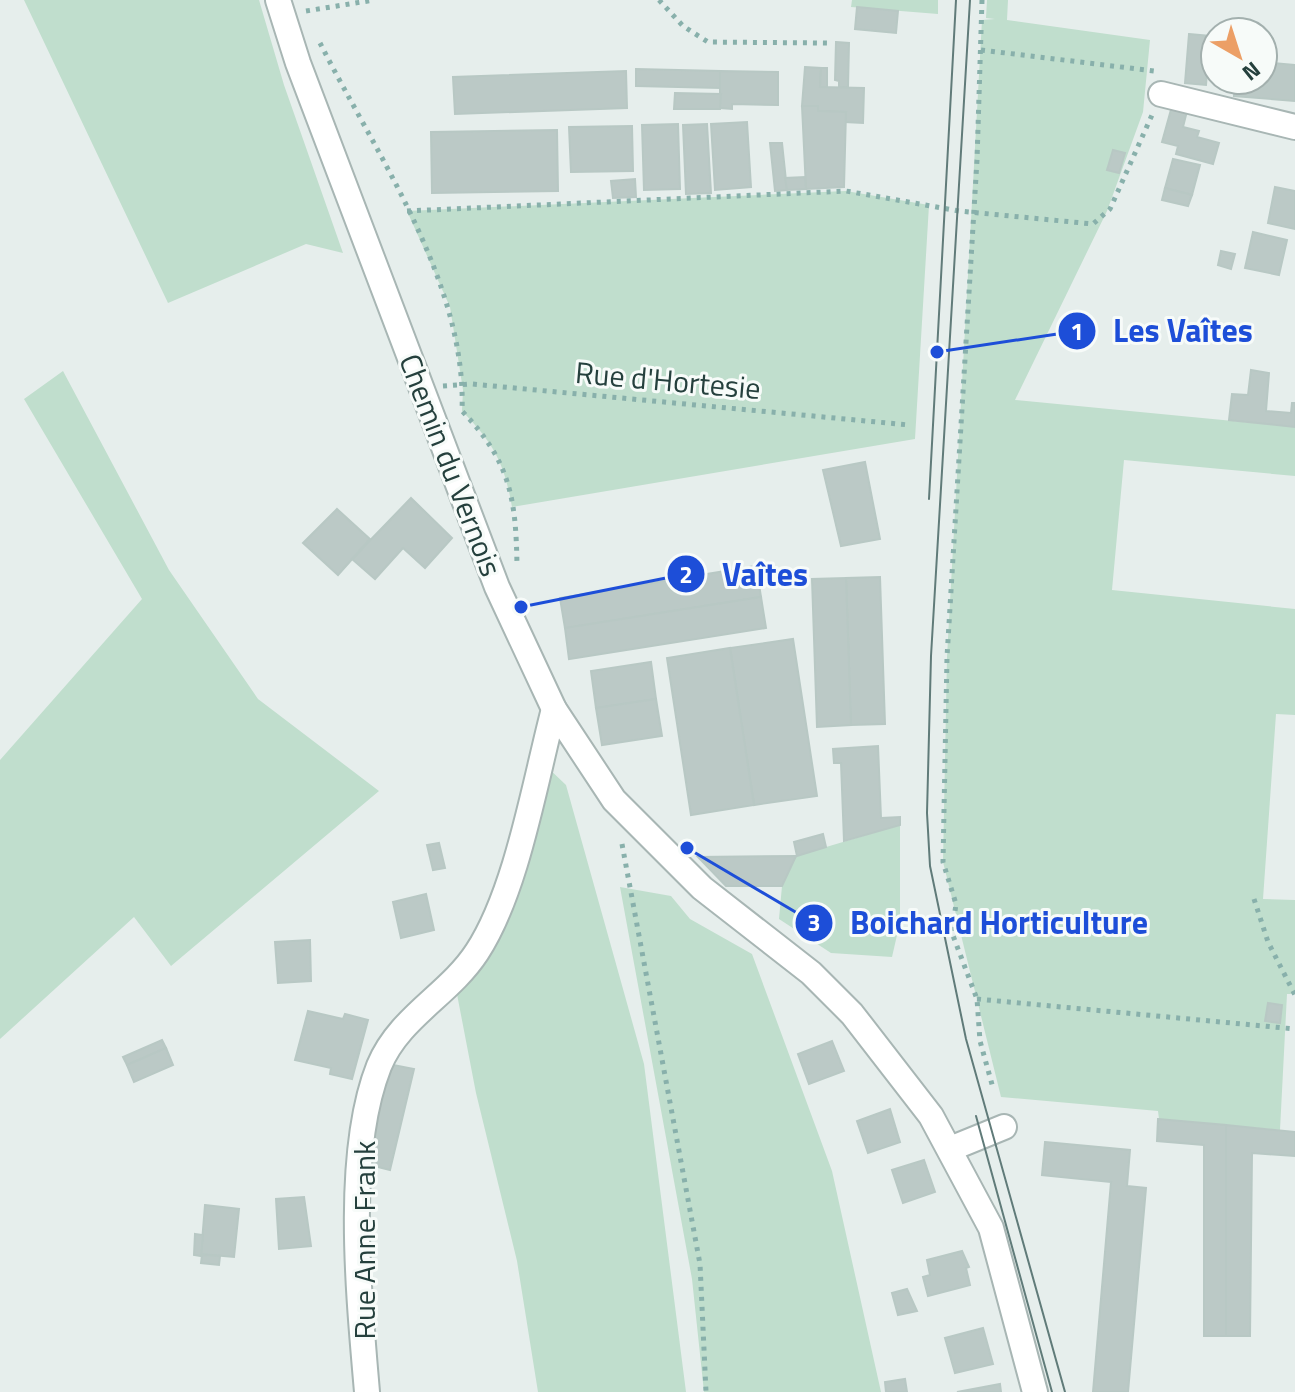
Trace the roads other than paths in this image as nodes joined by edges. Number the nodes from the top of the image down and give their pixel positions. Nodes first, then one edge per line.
1 (280, 7) edge
2 (1162, 83) road end
3 (1295, 127) edge
4 (554, 709) junction
5 (1004, 1127) dead end
6 (950, 1149) junction
7 (367, 1392) edge
8 (1035, 1392) edge

1 - 4 street, Chemin du Vernois
2 - 3 street
4 - 6 street, Chemin du Vernois
4 - 7 street, Rue Anne Frank
5 - 6 street
6 - 8 street, Chemin du Vernois

